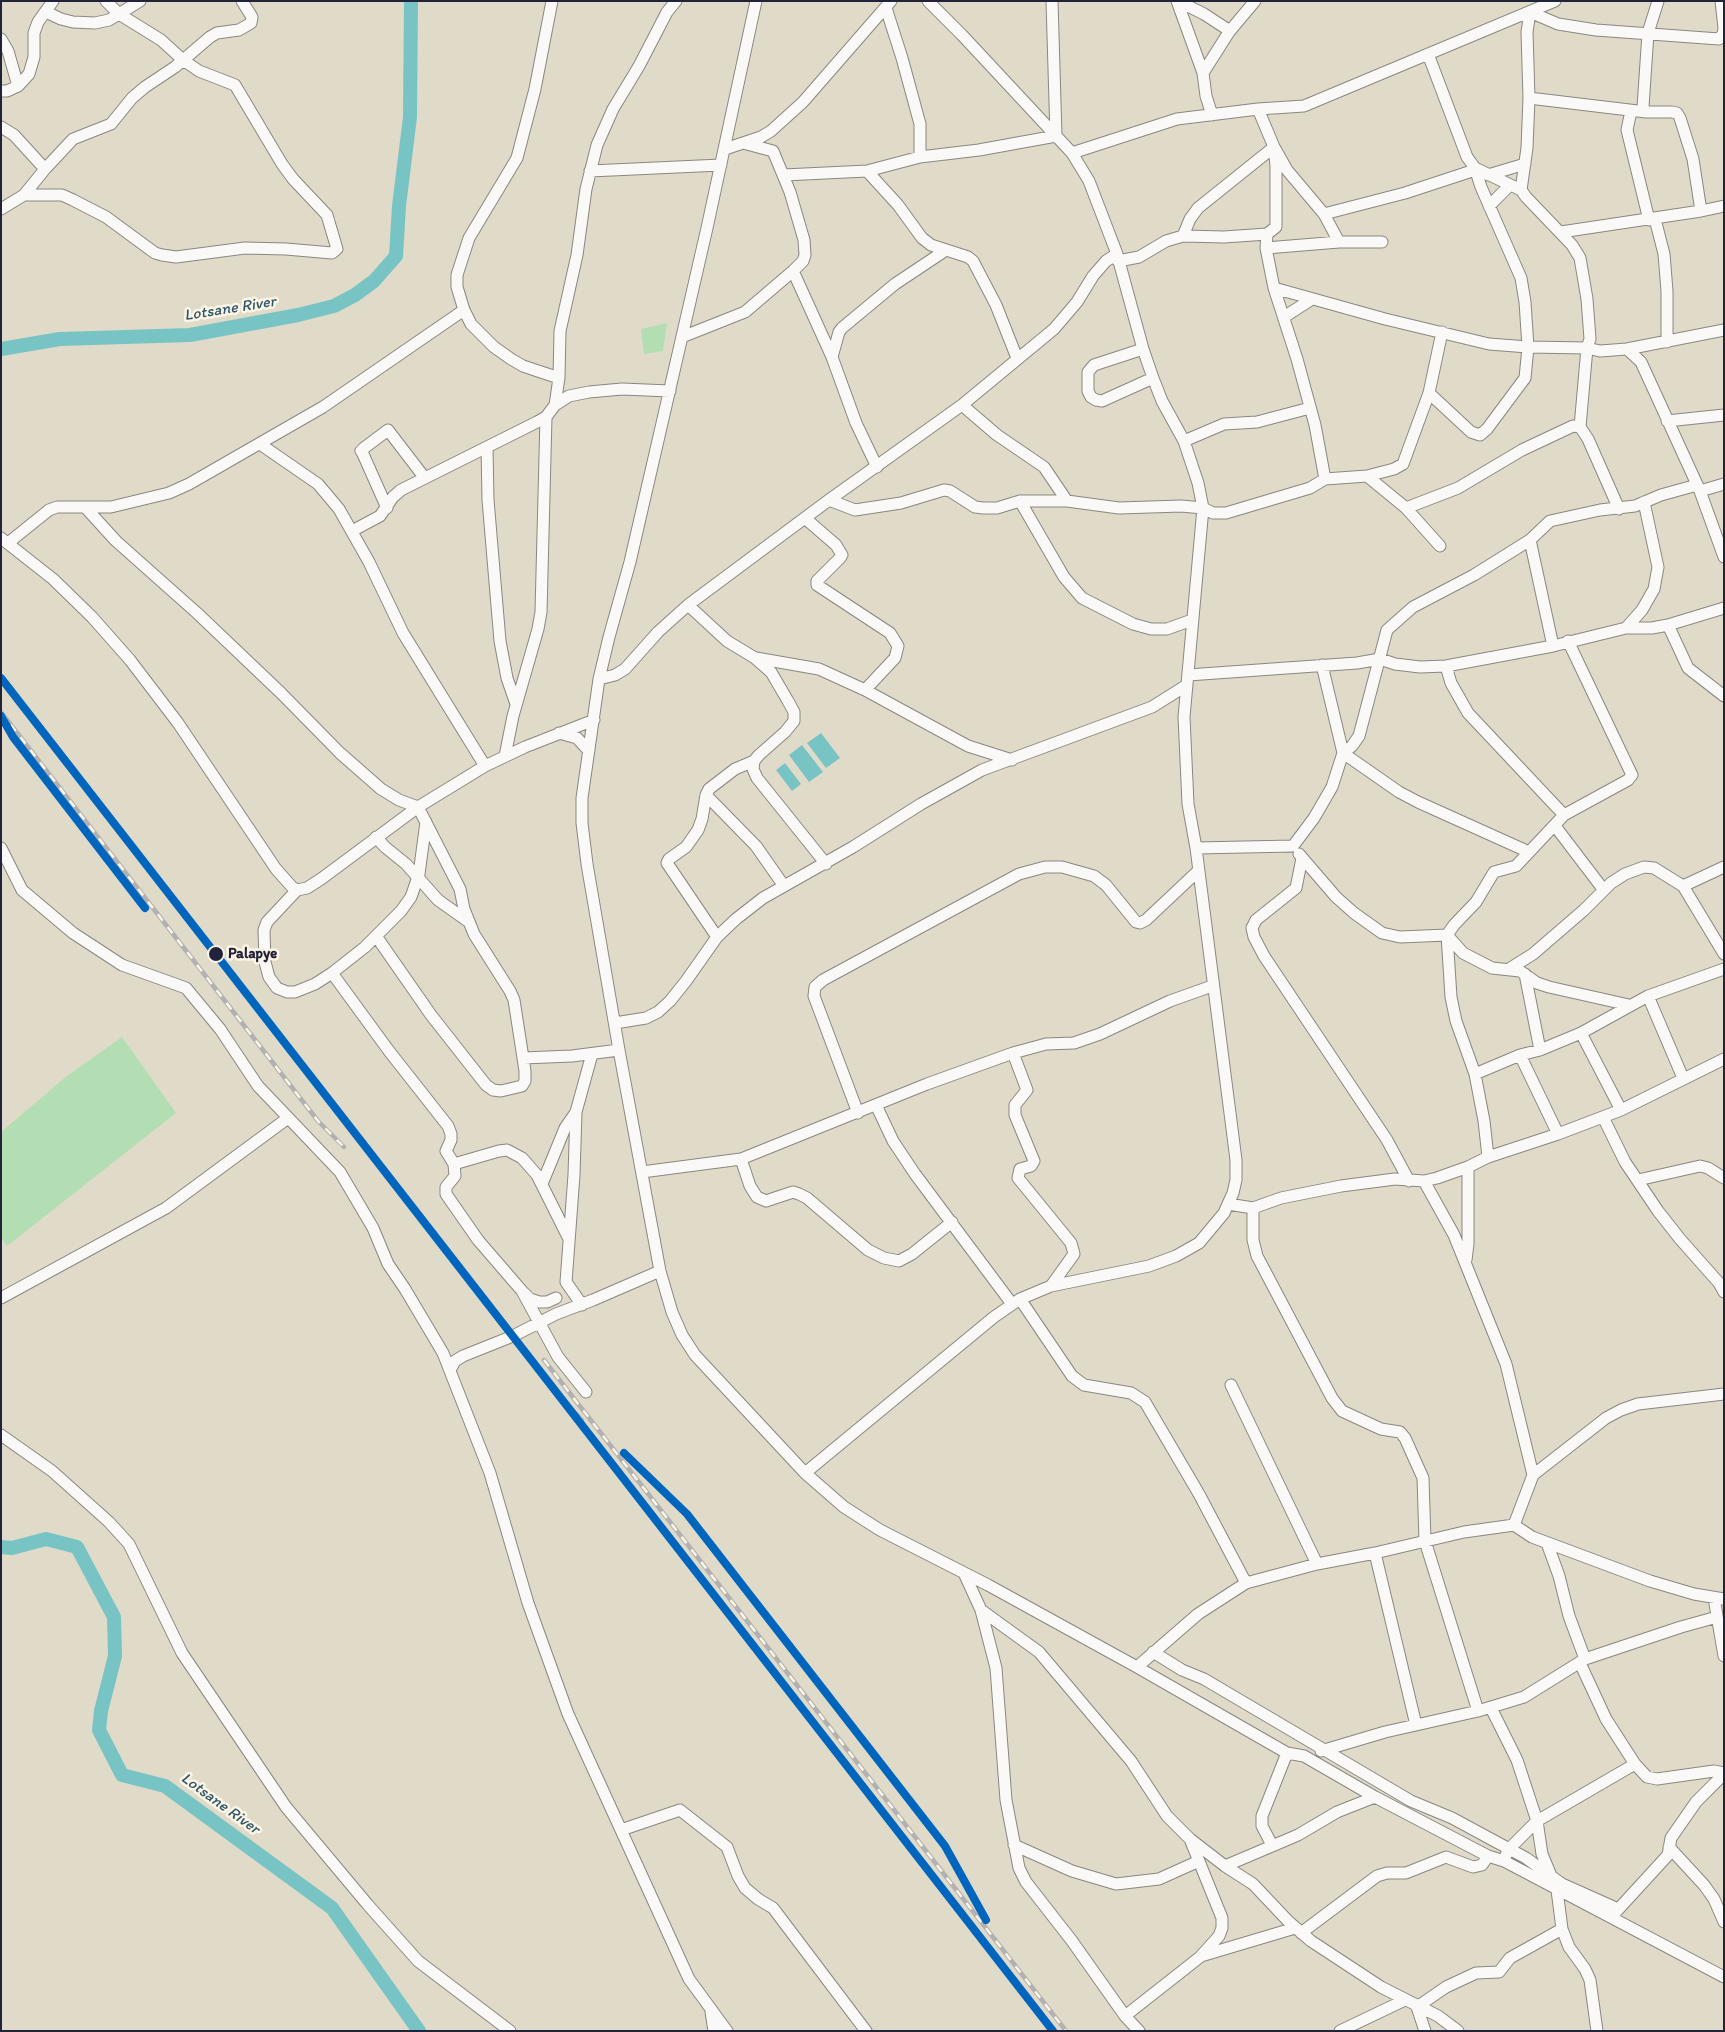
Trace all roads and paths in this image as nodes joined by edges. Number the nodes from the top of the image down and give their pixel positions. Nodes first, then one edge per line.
1 (53, 1) edge
2 (106, 1) edge
3 (140, 1) edge
4 (242, 1) edge
5 (552, 1) edge
6 (676, 1) edge
7 (756, 1) edge
8 (928, 1) edge
9 (1052, 1) edge
10 (1177, 1) edge
11 (1255, 1) edge
12 (1555, 1) edge
13 (1658, 1) edge
14 (1721, 1) edge
15 (888, 5) edge
16 (46, 12) junction
17 (1530, 12) junction
18 (119, 14) junction
19 (1230, 31) junction
20 (1648, 33) junction
21 (1, 39) edge
22 (1721, 41) edge
23 (1428, 54) junction
24 (183, 60) junction
25 (1203, 72) junction
26 (18, 86) junction
27 (1, 91) edge
28 (1529, 98) junction
29 (1258, 109) junction
30 (1631, 111) junction
31 (1646, 112) junction
32 (1212, 115) junction
33 (1, 127) edge
34 (771, 131) junction
35 (1056, 136) junction
36 (743, 143) junction
37 (1274, 147) junction
38 (725, 149) junction
39 (773, 151) junction
40 (1072, 153) junction
41 (920, 157) junction
42 (1525, 164) junction
43 (721, 165) junction
44 (45, 169) junction
45 (1475, 169) junction
46 (590, 171) junction
47 (867, 171) junction
48 (784, 175) junction
49 (1488, 175) junction
50 (1510, 185) junction
51 (1521, 190) junction
52 (24, 195) junction
53 (1489, 206) junction
54 (1724, 206) edge
55 (1, 209) edge
56 (1701, 211) junction
57 (1324, 214) junction
58 (1652, 219) junction
59 (1561, 232) junction
60 (1267, 234) junction
61 (1183, 236) junction
62 (1339, 242) junction
63 (1382, 242) dead end
64 (1266, 248) junction
65 (946, 250) junction
66 (1118, 258) junction
67 (793, 271) junction
68 (1274, 288) junction
69 (1312, 299) junction
70 (464, 310) junction
71 (1284, 317) junction
72 (1724, 330) edge
73 (1442, 332) junction
74 (682, 337) junction
75 (1667, 342) junction
76 (1528, 347) junction
77 (1587, 348) junction
78 (1143, 349) junction
79 (1627, 349) junction
80 (832, 356) junction
81 (1018, 358) junction
82 (559, 378) junction
83 (1153, 378) junction
84 (670, 391) junction
85 (1429, 393) junction
86 (555, 405) junction
87 (962, 405) junction
88 (1310, 408) junction
89 (1724, 415) edge
90 (546, 417) junction
91 (1667, 421) junction
92 (1580, 427) junction
93 (1184, 441) junction
94 (260, 444) junction
95 (487, 447) junction
96 (877, 467) junction
97 (1367, 476) junction
98 (424, 477) junction
99 (1325, 479) junction
100 (1724, 484) edge
101 (1698, 488) junction
102 (830, 500) junction
103 (1020, 500) junction
104 (1067, 501) junction
105 (1644, 502) junction
106 (84, 508) junction
107 (387, 508) junction
108 (1202, 508) junction
109 (1406, 508) junction
110 (1619, 510) junction
111 (806, 519) junction
112 (352, 531) junction
113 (1530, 540) junction
114 (5, 541) edge
115 (1440, 546) dead end
116 (1724, 557) edge
117 (688, 605) junction
118 (1724, 608) edge
119 (1192, 620) junction
120 (1668, 625) junction
121 (1626, 628) junction
122 (1568, 641) junction
123 (1553, 646) junction
124 (755, 658) junction
125 (1380, 658) junction
126 (1322, 665) junction
127 (1446, 666) junction
128 (599, 679) junction
129 (1187, 680) junction
130 (865, 690) junction
131 (1724, 696) edge
132 (516, 704) junction
133 (594, 720) junction
134 (559, 733) junction
135 (589, 752) junction
136 (1343, 753) junction
137 (505, 756) junction
138 (1012, 760) junction
139 (754, 761) junction
140 (485, 766) junction
141 (706, 795) junction
142 (418, 807) junction
143 (1564, 814) junction
144 (426, 822) junction
145 (1555, 826) junction
146 (376, 838) junction
147 (1293, 846) junction
148 (1, 848) edge
149 (1196, 848) junction
150 (1529, 852) junction
151 (1302, 858) junction
152 (826, 864) junction
153 (1724, 867) edge
154 (1197, 872) junction
155 (418, 879) junction
156 (784, 886) junction
157 (1683, 886) junction
158 (1603, 889) junction
159 (297, 890) junction
160 (469, 922) junction
161 (1447, 935) junction
162 (376, 936) junction
163 (717, 937) junction
164 (1724, 954) edge
165 (1509, 969) junction
166 (1724, 969) edge
167 (332, 973) junction
168 (1526, 974) junction
169 (1212, 986) junction
170 (1648, 996) junction
171 (1629, 1005) junction
172 (614, 1023) junction
173 (1581, 1033) junction
174 (619, 1050) junction
175 (1540, 1050) junction
176 (1013, 1053) junction
177 (592, 1054) junction
178 (1520, 1055) junction
179 (523, 1058) junction
180 (1724, 1059) edge
181 (1475, 1074) junction
182 (1683, 1078) junction
183 (876, 1105) junction
184 (1622, 1110) junction
185 (576, 1112) junction
186 (858, 1113) junction
187 (288, 1118) junction
188 (1603, 1118) junction
189 (1558, 1134) junction
190 (1488, 1157) junction
191 (741, 1159) junction
192 (454, 1164) junction
193 (1468, 1167) junction
194 (642, 1172) junction
195 (1724, 1178) edge
196 (1424, 1180) junction
197 (1638, 1180) junction
198 (1409, 1181) junction
199 (542, 1184) junction
200 (1228, 1204) junction
201 (1253, 1208) junction
202 (952, 1222) junction
203 (568, 1237) junction
204 (1466, 1262) junction
205 (660, 1271) junction
206 (566, 1282) junction
207 (1051, 1286) junction
208 (522, 1291) junction
209 (1724, 1292) edge
210 (1, 1298) edge
211 (556, 1298) junction
212 (1016, 1302) junction
213 (582, 1305) junction
214 (556, 1314) junction
215 (538, 1322) junction
216 (450, 1370) junction
217 (1231, 1385) dead end
218 (586, 1392) dead end
219 (1724, 1394) edge
220 (1, 1435) edge
221 (805, 1473) junction
222 (1533, 1474) junction
223 (1514, 1525) junction
224 (1425, 1541) junction
225 (1546, 1543) junction
226 (1375, 1553) junction
227 (1317, 1564) junction
228 (964, 1573) junction
229 (1246, 1583) junction
230 (1719, 1598) edge
231 (982, 1610) junction
232 (1717, 1617) junction
233 (1153, 1652) junction
234 (1724, 1656) edge
235 (1583, 1661) junction
236 (1137, 1667) junction
237 (1491, 1708) junction
238 (1478, 1711) junction
239 (1416, 1725) junction
240 (1324, 1750) junction
241 (1287, 1753) junction
242 (1304, 1756) junction
243 (1635, 1764) junction
244 (1724, 1773) edge
245 (1375, 1797) junction
246 (1537, 1821) junction
247 (620, 1830) junction
248 (1190, 1839) junction
249 (1014, 1845) junction
250 (1272, 1845) junction
251 (1670, 1847) junction
252 (1509, 1849) junction
253 (1488, 1856) junction
254 (1199, 1861) junction
255 (1504, 1861) junction
256 (1226, 1866) junction
257 (1549, 1876) junction
258 (1557, 1890) junction
259 (1618, 1909) junction
260 (1611, 1918) junction
261 (1724, 1922) edge
262 (1562, 1929) junction
263 (1298, 1930) junction
264 (1200, 1957) junction
265 (1724, 1977) edge
266 (1405, 2000) junction
267 (1417, 2007) junction
268 (710, 2010) junction
269 (1125, 2016) junction
270 (510, 2031) edge
271 (714, 2031) edge
272 (727, 2031) edge
273 (866, 2031) edge
274 (1138, 2031) edge
275 (1340, 2031) edge
276 (1425, 2031) edge
277 (1458, 2031) edge
278 (1597, 2031) edge

1 - 16 street
2 - 18 street
3 - 18 street
4 - 24 street
5 - 70 street
6 - 46 street
7 - 38 street
8 - 35 street
9 - 35 street
10 - 19 street
10 - 25 street
11 - 19 street
12 - 17 street
13 - 20 street
14 - 22 street
15 - 34 street
15 - 41 street
16 - 18 street
16 - 26 street
17 - 20 street
17 - 23 street
17 - 28 street
18 - 24 street
19 - 25 street
20 - 22 street
20 - 31 street
21 - 26 street
23 - 29 street
23 - 45 street
24 - 44 street
24 - 52 street
25 - 32 street
26 - 27 street
28 - 30 street
28 - 42 street
29 - 32 street
29 - 37 street
30 - 31 street
30 - 58 street
31 - 56 street
32 - 40 street
33 - 44 street
34 - 36 street
34 - 39 street
35 - 40 street
35 - 41 street
36 - 38 street
36 - 39 street
37 - 57 street
37 - 60 street
37 - 61 street
38 - 43 street
39 - 48 street
40 - 66 street
41 - 47 street
42 - 49 street
42 - 51 street
43 - 46 street
43 - 74 street
44 - 52 street
45 - 49 street
45 - 53 street
45 - 57 street
46 - 82 street
47 - 48 street
47 - 65 street
48 - 67 street
49 - 50 street
50 - 51 street
50 - 53 street
51 - 59 street
52 - 55 street
53 - 76 street
54 - 56 street
56 - 58 street
57 - 62 street
58 - 59 street
58 - 75 street
59 - 77 street
60 - 61 street
60 - 64 street
61 - 66 street
62 - 63 street
62 - 64 street
64 - 68 street
65 - 80 street
65 - 81 street
66 - 78 street
66 - 81 street
67 - 74 street
67 - 80 street
68 - 69 street
68 - 71 street
69 - 71 street
69 - 73 street
70 - 82 street
70 - 94 street
71 - 88 street
72 - 75 street
73 - 76 street
73 - 85 street
74 - 84 street
75 - 79 street
76 - 77 street
76 - 85 street
77 - 79 street
77 - 92 street
78 - 83 street
78 - 83 street
79 - 91 street
80 - 96 street
81 - 87 street
82 - 86 street
83 - 93 street
84 - 86 street
84 - 128 street
85 - 97 street
86 - 90 street
87 - 96 street
87 - 104 street
88 - 93 street
88 - 99 street
89 - 91 street
90 - 95 street
90 - 132 street
91 - 101 street
92 - 109 street
92 - 110 street
93 - 108 street
94 - 106 street
94 - 112 street
95 - 98 street
95 - 132 street
96 - 102 street
97 - 99 street
97 - 109 street
98 - 107 street
98 - 107 street
99 - 108 street
100 - 101 street
101 - 105 street
101 - 116 street
102 - 103 street
102 - 111 street
103 - 104 street
103 - 119 street
104 - 108 street
105 - 110 street
105 - 121 street
106 - 114 street
106 - 142 street
107 - 112 street
108 - 119 street
109 - 115 street
110 - 113 street
111 - 117 street
111 - 130 street
112 - 140 street
113 - 123 street
113 - 125 street
114 - 159 street
117 - 124 street
117 - 128 street
118 - 120 street
119 - 129 street
120 - 121 street
120 - 131 street
121 - 122 street
122 - 123 street
122 - 143 street
123 - 127 street
124 - 130 street
124 - 139 street
125 - 126 street
125 - 127 street
125 - 136 street
126 - 129 street
126 - 136 street
127 - 143 street
128 - 133 street
129 - 138 street
129 - 149 street
130 - 138 street
132 - 137 street
133 - 134 street
133 - 135 street
134 - 135 street
134 - 137 street
135 - 172 street
136 - 147 street
136 - 150 street
137 - 140 street
138 - 152 street
139 - 141 street
139 - 152 street
140 - 142 street
141 - 156 street
141 - 163 street
142 - 144 street
142 - 146 street
143 - 145 street
144 - 155 street
144 - 160 street
145 - 150 street
145 - 158 street
146 - 155 street
146 - 159 street
147 - 149 street
147 - 151 street
148 - 187 street
149 - 154 street
150 - 161 street
151 - 161 street
151 - 198 street
152 - 156 street
153 - 157 street
154 - 169 street
154 - 186 street
155 - 160 street
155 - 162 street
156 - 163 street
157 - 158 street
157 - 164 street
158 - 165 street
159 - 167 street
160 - 179 street
161 - 165 street
161 - 181 street
162 - 167 street
162 - 179 street
163 - 172 street
165 - 168 street
166 - 170 street
167 - 192 street
168 - 171 street
168 - 175 street
169 - 176 street
169 - 200 street
170 - 171 street
170 - 182 street
171 - 173 street
172 - 174 street
173 - 175 street
173 - 184 street
174 - 177 street
174 - 194 street
175 - 178 street
176 - 183 street
176 - 207 street
177 - 179 street
177 - 185 street
178 - 181 street
178 - 189 street
180 - 182 street
181 - 190 street
182 - 184 street
183 - 186 street
183 - 202 street
184 - 188 street
185 - 199 street
185 - 203 street
186 - 191 street
187 - 210 street
187 - 216 street
188 - 189 street
188 - 197 street
189 - 190 street
190 - 193 street
191 - 194 street
191 - 202 street
192 - 199 street
192 - 208 street
193 - 196 street
193 - 204 street
194 - 205 street
195 - 197 street
196 - 198 street
196 - 204 street
197 - 209 street
198 - 201 street
199 - 203 street
200 - 201 street
200 - 207 street
201 - 224 street
202 - 212 street
203 - 206 street
204 - 222 street
205 - 213 street
205 - 221 street
206 - 211 street
206 - 213 street
207 - 212 street
208 - 211 street
208 - 215 street
211 - 214 street
212 - 221 street
212 - 229 street
213 - 214 street
214 - 215 street
215 - 216 street
215 - 218 street
216 - 247 street
217 - 227 street
219 - 222 street
220 - 270 street
221 - 228 street
222 - 223 street
223 - 224 street
223 - 225 street
224 - 226 street
224 - 238 street
225 - 230 street
225 - 235 street
226 - 227 street
226 - 239 street
227 - 229 street
228 - 231 street
228 - 236 street
229 - 233 street
230 - 232 street
231 - 248 street
231 - 249 street
232 - 234 street
232 - 235 street
233 - 236 street
233 - 240 street
235 - 237 street
235 - 243 street
236 - 241 street
237 - 238 street
237 - 246 street
238 - 239 street
239 - 240 street
240 - 242 street
240 - 252 street
241 - 242 street
241 - 250 street
242 - 245 street
243 - 244 street
243 - 246 street
244 - 251 street
245 - 250 street
245 - 253 street
246 - 252 street
246 - 257 street
247 - 268 street
247 - 273 street
248 - 254 street
248 - 256 street
249 - 254 street
249 - 269 street
250 - 256 street
251 - 259 street
251 - 261 street
252 - 255 street
252 - 257 street
253 - 255 street
253 - 263 street
254 - 264 street
255 - 258 street
256 - 263 street
257 - 258 street
257 - 259 street
258 - 260 street
258 - 262 street
259 - 260 street
260 - 265 street
262 - 267 street
262 - 278 street
263 - 264 street
263 - 266 street
264 - 269 street
266 - 267 street
266 - 275 street
267 - 276 street
267 - 277 street
268 - 271 street
268 - 272 street
269 - 274 street

